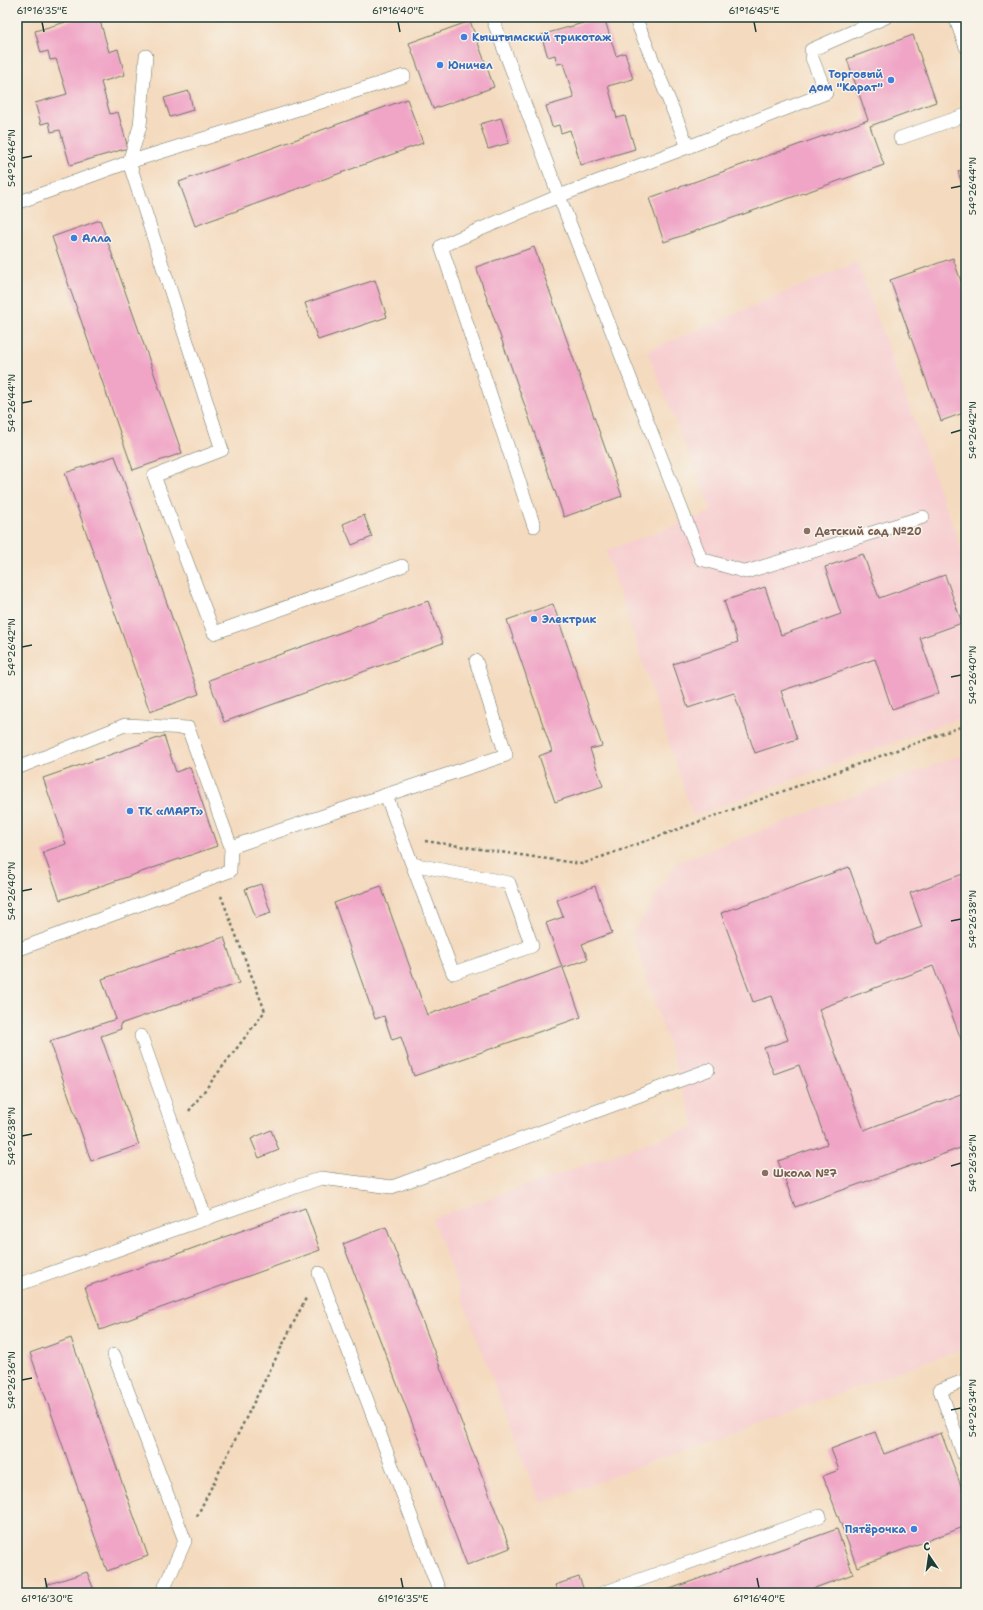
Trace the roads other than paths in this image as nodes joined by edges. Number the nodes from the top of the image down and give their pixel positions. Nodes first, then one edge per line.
1 (492, 17) edge
2 (635, 17) edge
3 (886, 17) edge
4 (955, 17) edge
5 (966, 47) edge
6 (146, 56) dead end
7 (404, 76) dead end
8 (966, 115) edge
9 (900, 138) dead end
10 (688, 147) junction
11 (129, 162) junction
12 (559, 196) junction
13 (17, 201) edge
14 (923, 517) dead end
15 (534, 526) dead end
16 (402, 566) dead end
17 (476, 662) dead end
18 (17, 768) edge
19 (386, 795) junction
20 (231, 847) junction
21 (412, 864) junction
22 (17, 950) edge
23 (141, 1036) dead end
24 (708, 1070) dead end
25 (206, 1218) junction
26 (319, 1273) road end
27 (17, 1285) edge
28 (114, 1356) dead end
29 (966, 1380) edge
30 (966, 1462) edge
31 (820, 1516) dead end
32 (162, 1593) edge
33 (440, 1593) edge
34 (603, 1593) edge

1 - 12 lane
2 - 10 lane
3 - 10 lane
4 - 5 lane
6 - 11 lane
7 - 11 lane
8 - 9 lane
10 - 12 lane
11 - 13 lane
11 - 16 lane
12 - 14 lane
12 - 15 lane
17 - 19 lane
18 - 20 lane
19 - 20 lane
19 - 21 lane
20 - 22 lane
21 - 21 lane
23 - 25 lane
24 - 25 lane
25 - 27 lane
26 - 33 lane
28 - 32 lane
29 - 30 lane
31 - 34 lane

